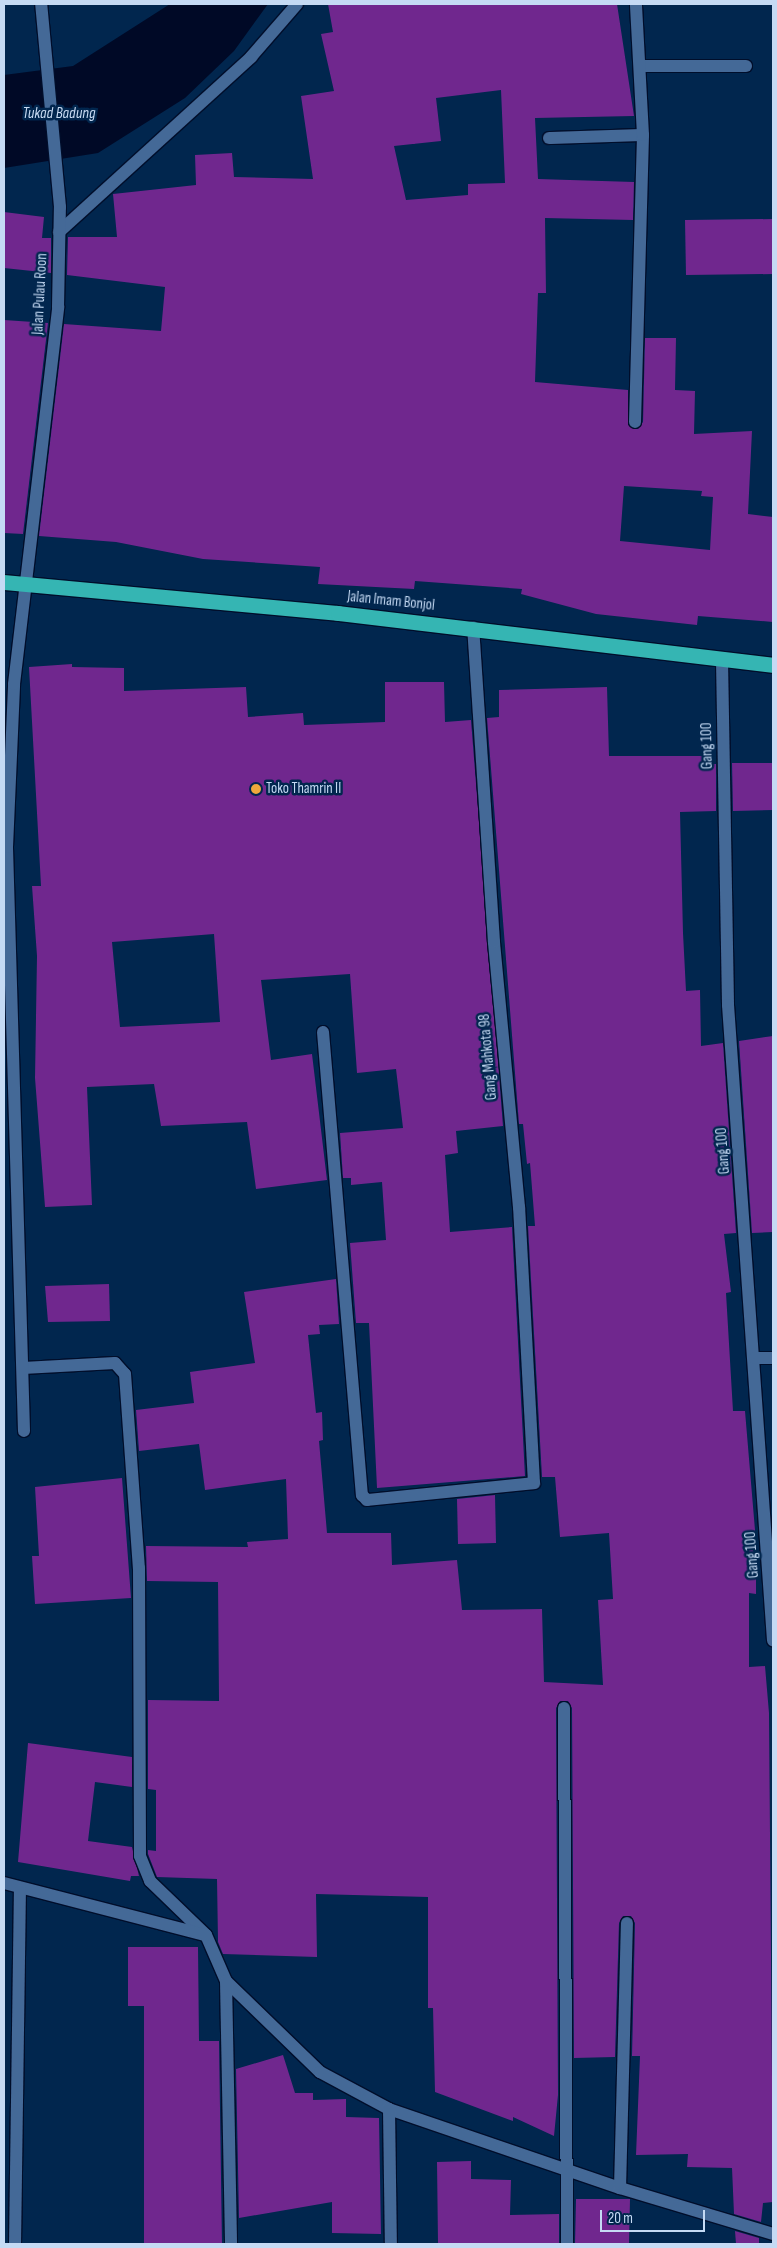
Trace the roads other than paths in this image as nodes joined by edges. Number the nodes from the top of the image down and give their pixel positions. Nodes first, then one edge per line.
1 (41, 4) edge
2 (297, 4) edge
3 (636, 4) edge
4 (641, 66) junction
5 (746, 66) dead end
6 (643, 135) junction
7 (549, 138) dead end
8 (59, 232) junction
9 (635, 422) dead end
10 (4, 582) edge
11 (27, 585) junction
12 (472, 628) junction
13 (722, 660) junction
14 (773, 665) edge
15 (323, 1032) dead end
16 (755, 1358) junction
17 (773, 1358) edge
18 (23, 1368) junction
19 (24, 1431) dead end
20 (773, 1640) edge
21 (564, 1708) dead end
22 (4, 1883) edge
23 (20, 1890) junction
24 (627, 1923) dead end
25 (206, 1935) junction
26 (226, 1981) junction
27 (388, 2109) junction
28 (567, 2170) junction
29 (620, 2188) junction
30 (773, 2234) edge
31 (15, 2244) edge
32 (231, 2244) edge
33 (391, 2244) edge
34 (567, 2244) edge

1 - 8 street, Jalan Pulau Roon
2 - 8 street
3 - 4 street
4 - 5 street
4 - 6 street
6 - 7 street
6 - 9 street
8 - 11 street, Jalan Pulau Roon
10 - 11 highway, Jalan Imam Bonjol
11 - 12 highway, Jalan Imam Bonjol
11 - 18 street, Jalan Pulau Roon
12 - 13 highway, Jalan Imam Bonjol
12 - 15 street, Gang Mahkota 98
13 - 14 highway, Jalan Imam Bonjol
13 - 16 street, Gang 100
16 - 17 street
16 - 20 street, Gang 100
18 - 19 street, Jalan Pulau Roon
18 - 25 street
21 - 28 street
22 - 23 street
23 - 25 street
23 - 31 street
24 - 29 street
25 - 26 street
26 - 27 street
26 - 32 street
27 - 28 street
27 - 33 street
28 - 29 street
28 - 34 street
29 - 30 street

